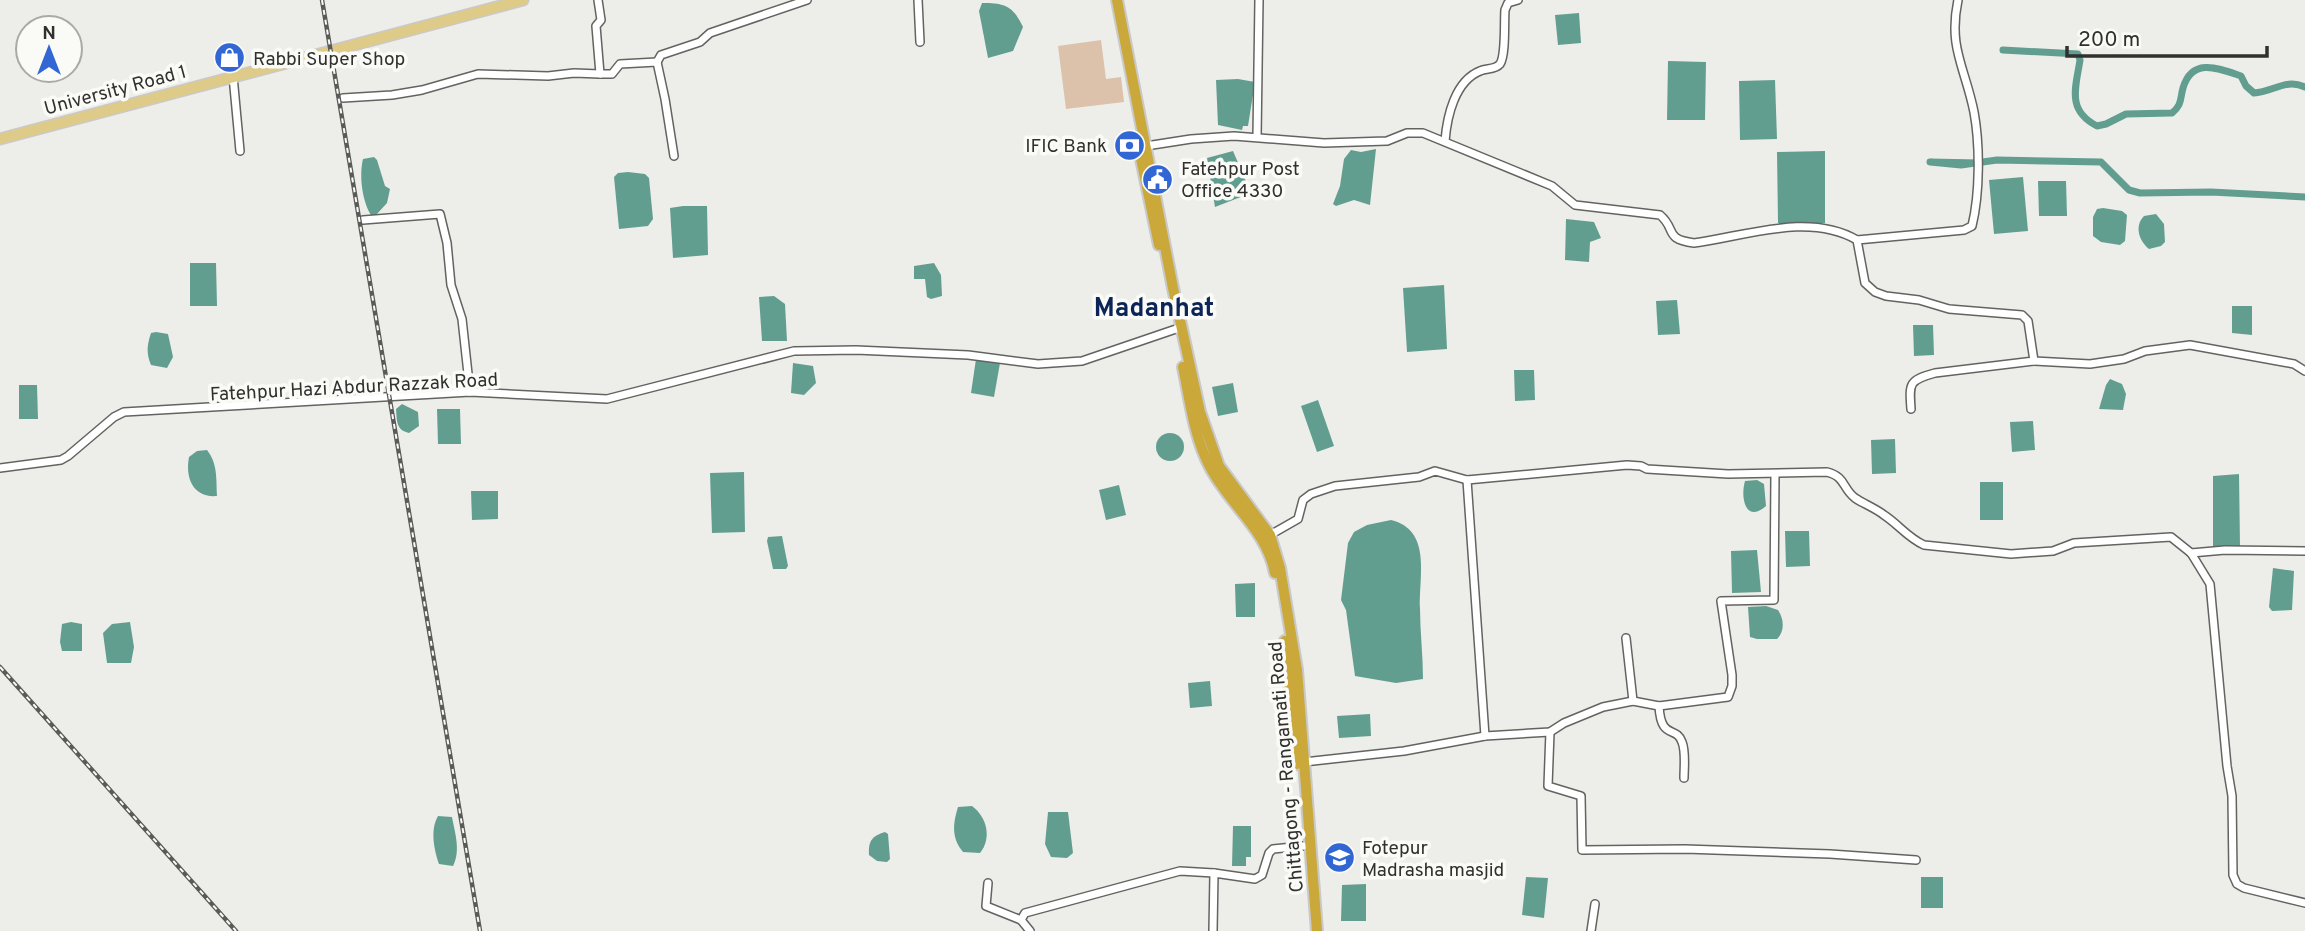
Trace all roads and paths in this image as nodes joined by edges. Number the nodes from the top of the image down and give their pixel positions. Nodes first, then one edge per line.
1 (523, 0) edge
2 (598, 0) edge
3 (807, 0) edge
4 (918, 0) edge
5 (1111, 0) edge
6 (1118, 0) edge
7 (1259, 0) edge
8 (1518, 0) edge
9 (1958, 0) edge
10 (920, 42) dead end
11 (657, 62) junction
12 (600, 74) junction
13 (233, 76) junction
14 (343, 98) dead end
15 (1256, 137) junction
16 (0, 139) edge
17 (1446, 141) junction
18 (1146, 146) junction
19 (240, 151) dead end
20 (674, 156) dead end
21 (363, 220) dead end
22 (1857, 240) junction
23 (1176, 329) junction
24 (2034, 361) junction
25 (2305, 371) edge
26 (470, 392) junction
27 (1910, 409) dead end
28 (0, 468) edge
29 (1775, 474) junction
30 (1467, 480) junction
31 (1270, 535) junction
32 (2305, 551) edge
33 (2191, 553) junction
34 (1626, 638) dead end
35 (1633, 702) junction
36 (1658, 706) junction
37 (1550, 732) junction
38 (1485, 736) junction
39 (1304, 762) junction
40 (1684, 778) dead end
41 (1303, 846) junction
42 (1916, 860) dead end
43 (1214, 873) junction
44 (988, 883) dead end
45 (2305, 903) edge
46 (1595, 904) dead end
47 (1021, 920) junction
48 (1030, 931) edge
49 (1213, 931) edge
50 (1310, 931) edge
51 (1317, 931) edge
52 (1591, 931) edge

1 - 13 main road, University Road 1
2 - 12 street
3 - 11 street
4 - 10 street
5 - 23 highway, Chittagong - Rangamati Road
6 - 18 highway, Chittagong - Rangamati Road
7 - 15 street
8 - 17 street
9 - 22 street
11 - 12 street
11 - 20 street
12 - 14 street
13 - 16 main road, University Road 1
13 - 19 street
15 - 17 street
15 - 18 street
17 - 22 street
18 - 31 highway, Chittagong - Rangamati Road
21 - 26 street
22 - 24 street
23 - 26 street, Fatehpur Hazi Abdur Razzak Road
23 - 41 highway, Chittagong - Rangamati Road
24 - 25 street
24 - 27 street
26 - 28 street, Fatehpur Hazi Abdur Razzak Road
29 - 30 street
29 - 33 street
29 - 36 street
30 - 31 street
30 - 38 street
31 - 39 highway, Chittagong - Rangamati Road
32 - 33 street
33 - 45 street
34 - 35 street
35 - 36 street
35 - 37 street
36 - 40 street
37 - 38 street
37 - 42 street
38 - 39 street
39 - 51 highway, Chittagong - Rangamati Road
41 - 43 street
41 - 50 highway, Chittagong - Rangamati Road
43 - 47 street
43 - 49 street
44 - 47 street
46 - 52 street
47 - 48 street

